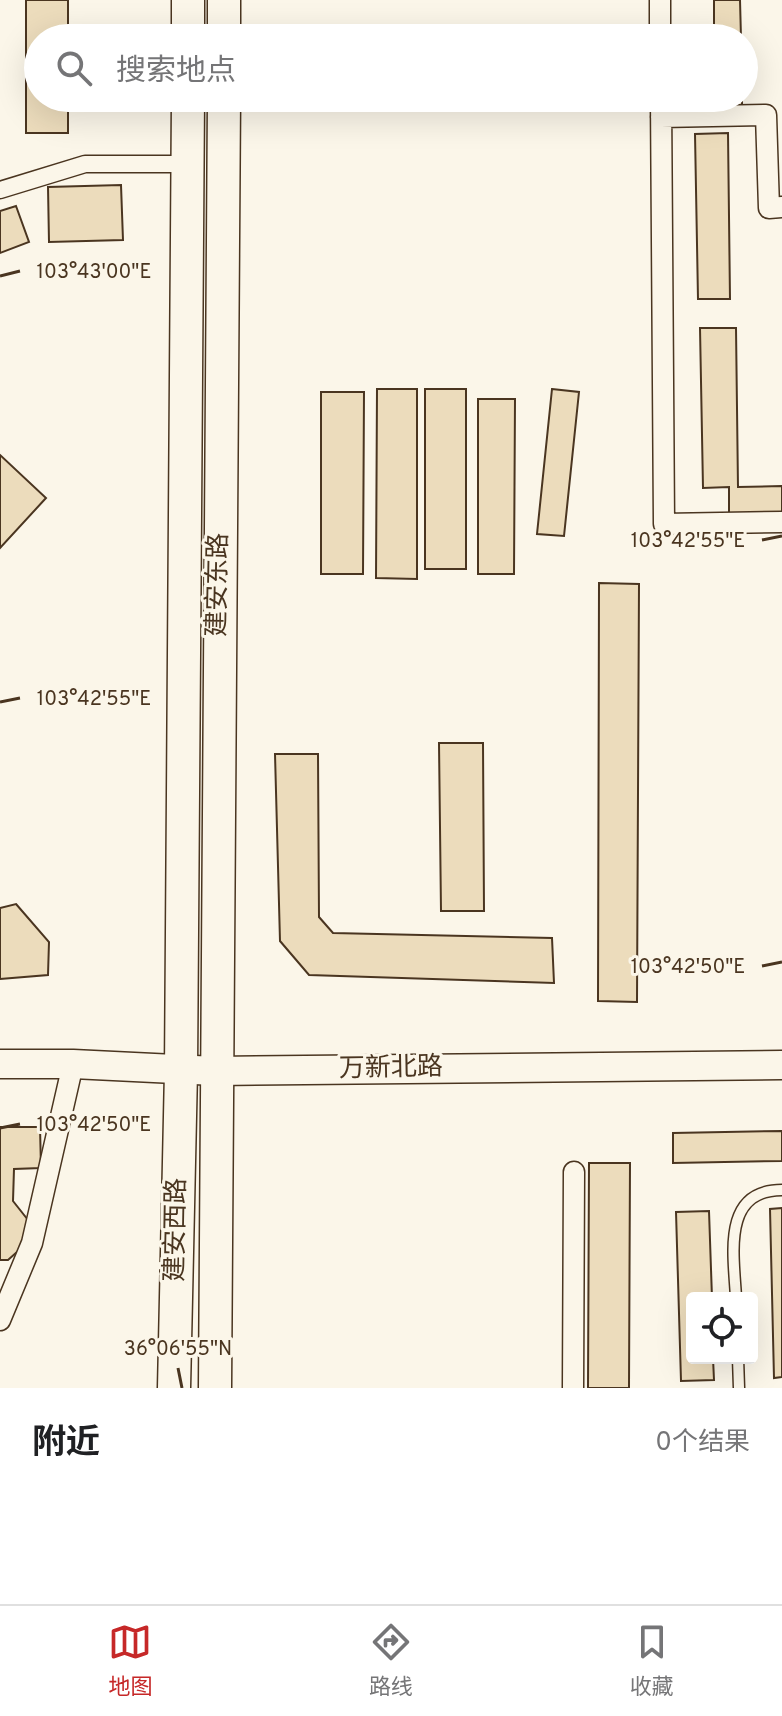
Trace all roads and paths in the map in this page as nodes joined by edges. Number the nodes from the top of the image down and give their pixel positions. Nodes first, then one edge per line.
1 (188, 0) edge
2 (224, 0) edge
3 (660, 0) edge
4 (188, 24) edge
5 (224, 24) edge
6 (660, 24) edge
7 (188, 112) edge
8 (224, 112) edge
9 (661, 112) edge
10 (721, 112) edge
11 (187, 164) junction
12 (0, 190) edge
13 (782, 207) edge
14 (782, 522) edge
15 (0, 1064) edge
16 (73, 1064) junction
17 (782, 1065) edge
18 (181, 1071) junction
19 (215, 1071) junction
20 (574, 1172) dead end
21 (782, 1190) edge
22 (736, 1292) edge
23 (0, 1320) edge
24 (738, 1364) edge
25 (174, 1388) edge
26 (215, 1388) edge
27 (573, 1388) edge
28 (739, 1388) edge

1 - 4 main road
2 - 5 main road
3 - 6 street
7 - 11 main road, 建安东路
8 - 19 main road, 建安东路
9 - 14 street
10 - 13 street
11 - 12 street
11 - 18 main road, 建安东路
15 - 16 main road, 万新北路
16 - 18 main road, 万新北路
16 - 23 street
17 - 19 main road, 万新北路
18 - 19 main road, 万新北路
18 - 25 main road, 建安西路
19 - 26 main road, 建安西路
20 - 27 street
21 - 22 lane
24 - 28 lane

